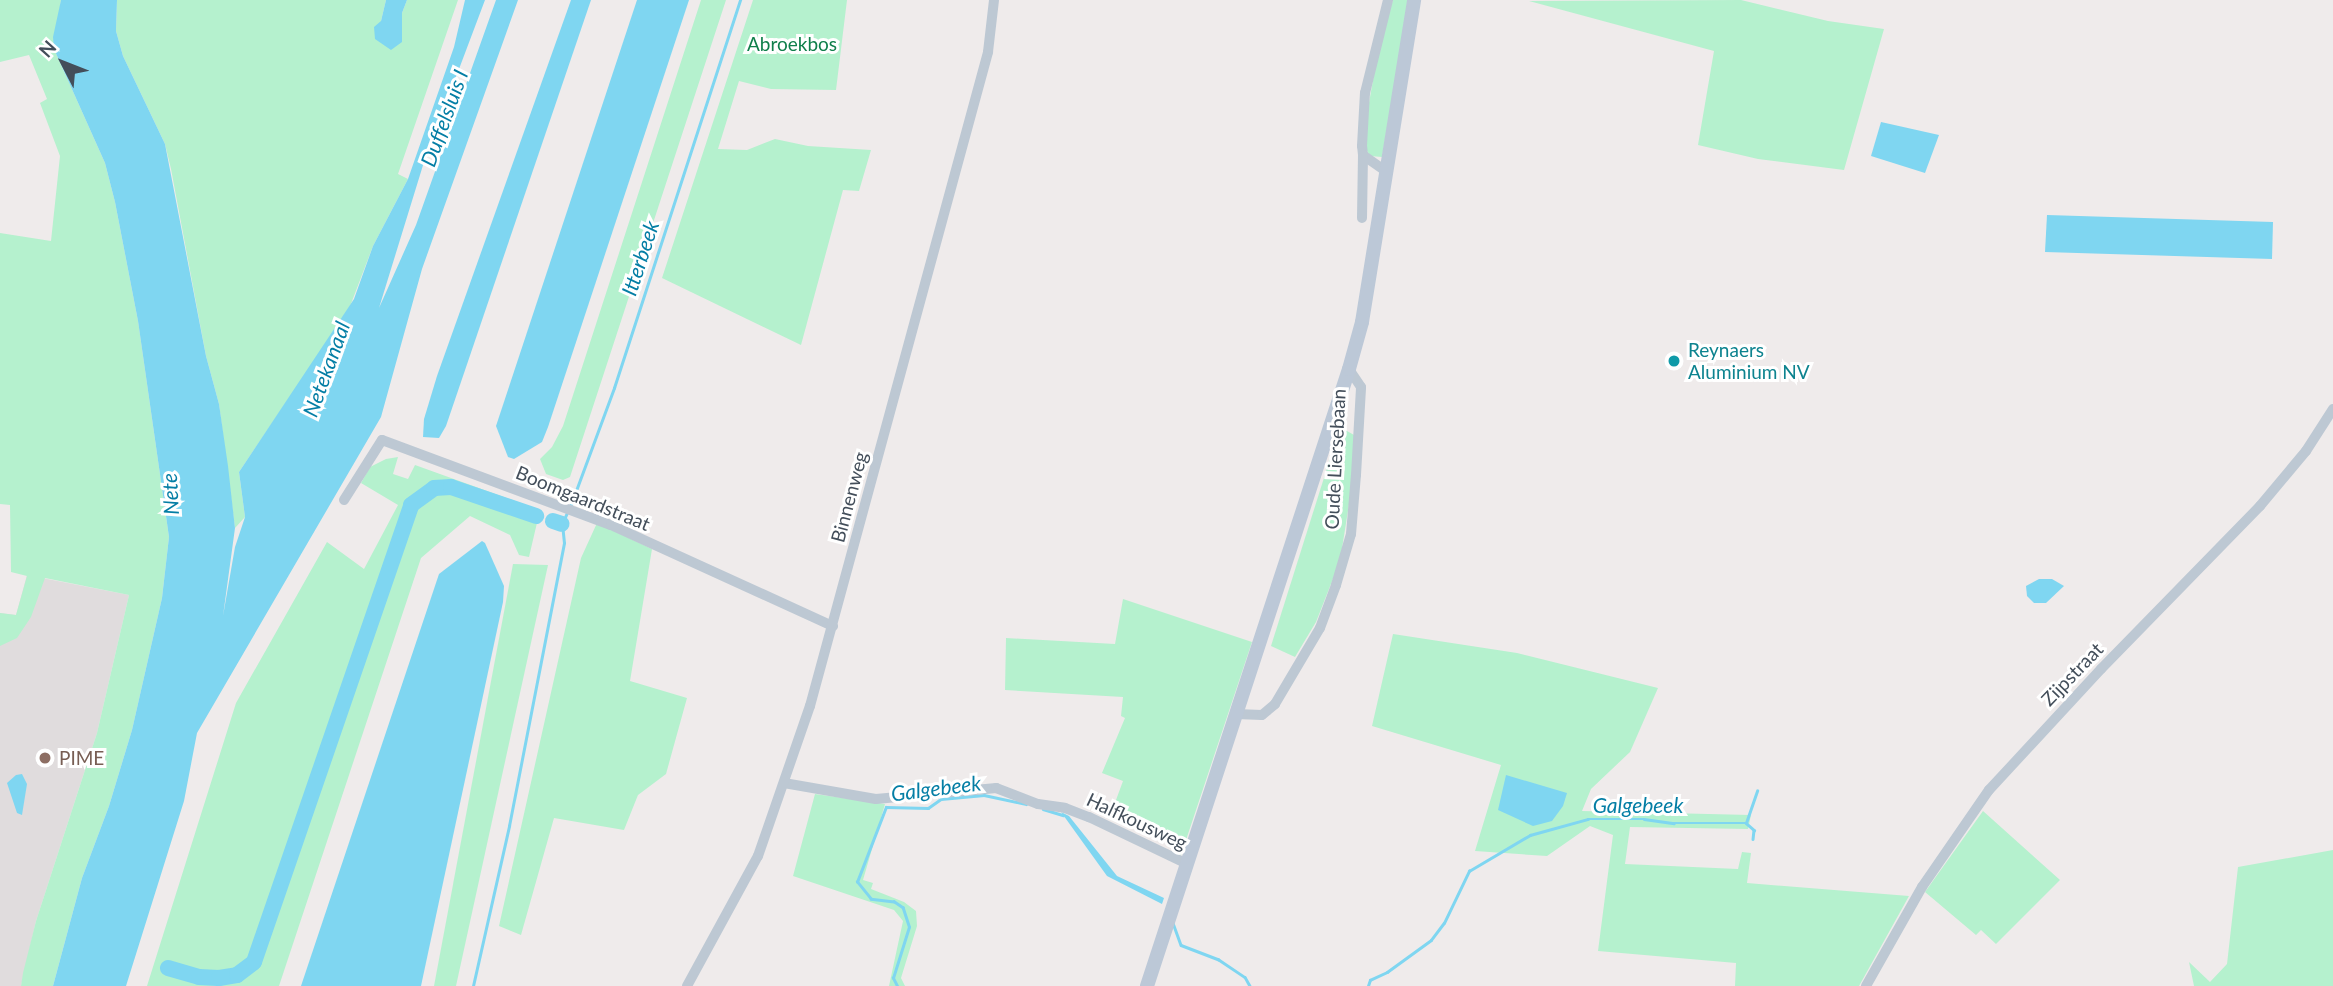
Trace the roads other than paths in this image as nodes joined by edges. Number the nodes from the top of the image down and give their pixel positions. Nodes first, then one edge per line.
1 (994, 0) edge
2 (1388, 0) edge
3 (1414, 0) edge
4 (1363, 155) junction
5 (1387, 172) junction
6 (1362, 218) dead end
7 (1349, 369) junction
8 (2333, 409) edge
9 (344, 500) dead end
10 (833, 626) junction
11 (1236, 714) junction
12 (783, 783) junction
13 (1187, 864) junction
14 (687, 986) edge
15 (1147, 986) edge
16 (1866, 986) edge

1 - 10 street, Binnenweg
2 - 4 street
3 - 5 main road, Oude Liersebaan
4 - 5 street
4 - 6 street
5 - 7 main road, Oude Liersebaan
7 - 11 main road, Oude Liersebaan
7 - 11 street, Oude Liersebaan
8 - 16 street, Zijpstraat
9 - 10 street, Boomgaardstraat
10 - 12 street, Binnenweg
11 - 13 main road, Oude Liersebaan
12 - 13 street, Halfkousweg
12 - 14 street, Binnenweg
13 - 15 main road, Oude Liersebaan

